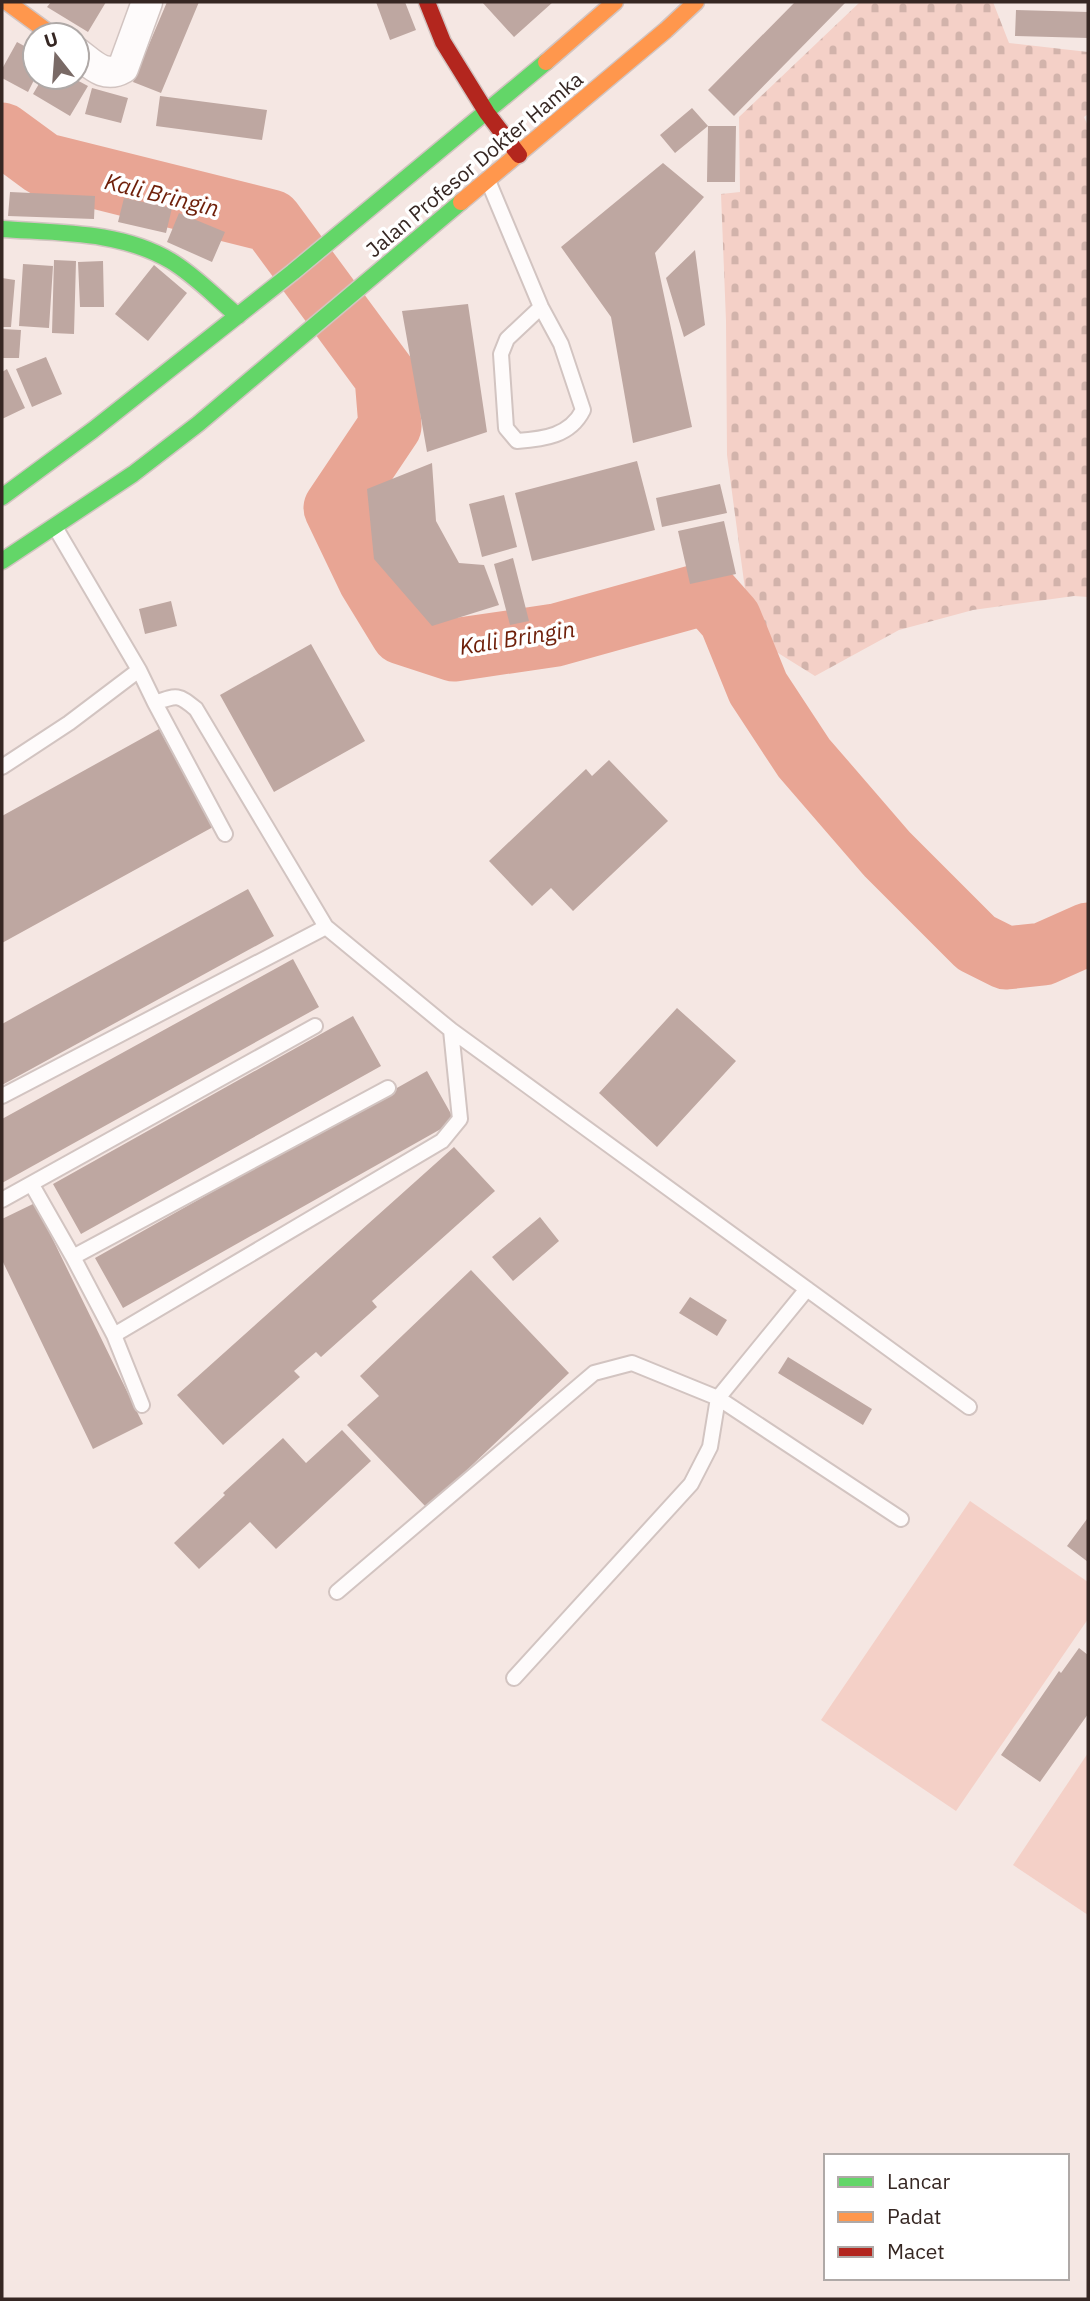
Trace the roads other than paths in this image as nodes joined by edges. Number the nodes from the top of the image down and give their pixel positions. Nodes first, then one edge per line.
1 (7, 2) edge
2 (147, 2) edge
3 (427, 2) edge
4 (614, 2) edge
5 (696, 2) edge
6 (33, 21) edge
7 (91, 63) edge
8 (487, 113) junction
9 (519, 155) junction
10 (484, 173) junction
11 (2, 229) edge
12 (541, 307) junction
13 (238, 316) junction
14 (2, 497) edge
15 (51, 521) junction
16 (2, 561) edge
17 (139, 670) junction
18 (155, 703) junction
19 (2, 767) edge
20 (225, 834) dead end
21 (326, 928) junction
22 (315, 1026) dead end
23 (451, 1030) junction
24 (388, 1087) dead end
25 (2, 1096) edge
26 (32, 1185) junction
27 (2, 1200) edge
28 (73, 1257) junction
29 (807, 1289) junction
30 (114, 1335) junction
31 (718, 1398) junction
32 (142, 1405) dead end
33 (969, 1407) dead end
34 (901, 1519) dead end
35 (337, 1592) dead end
36 (513, 1678) dead end

1 - 6 main road
2 - 7 street
3 - 8 main road
4 - 8 main road, Jalan Profesor Dokter Hamka
5 - 9 main road, Jalan Profesor Dokter Hamka
8 - 9 main road
8 - 13 main road, Jalan Profesor Dokter Hamka
9 - 10 main road, Jalan Profesor Dokter Hamka
10 - 12 lane
10 - 15 main road, Jalan Profesor Dokter Hamka
11 - 13 main road
12 - 12 lane
13 - 14 main road, Jalan Profesor Dokter Hamka
15 - 16 main road, Jalan Profesor Dokter Hamka
15 - 17 lane
17 - 18 lane
17 - 19 lane
18 - 20 lane
18 - 21 lane
21 - 23 lane
21 - 25 lane
22 - 26 lane
23 - 29 lane
23 - 30 lane
24 - 28 lane
26 - 27 lane
26 - 28 lane
28 - 30 lane
29 - 31 lane
29 - 33 lane
30 - 32 lane
31 - 34 lane
31 - 35 lane
31 - 36 lane

